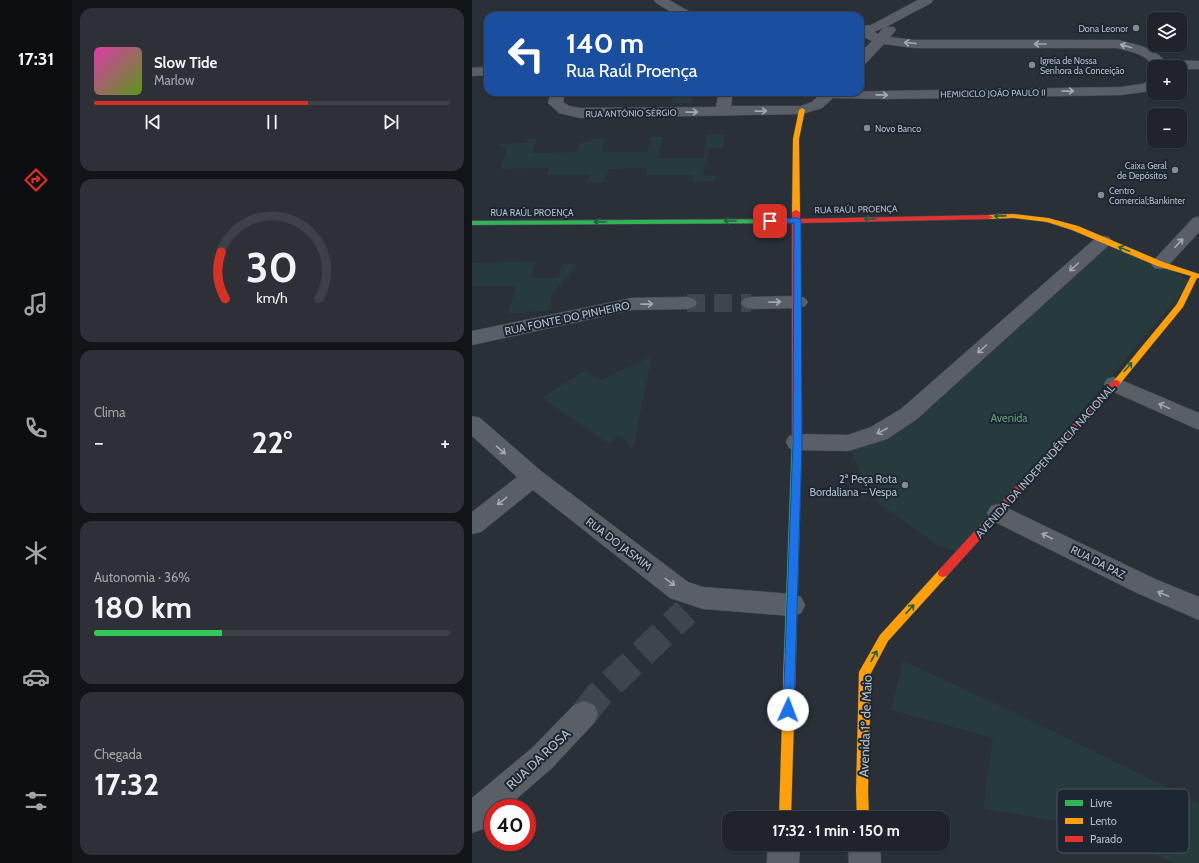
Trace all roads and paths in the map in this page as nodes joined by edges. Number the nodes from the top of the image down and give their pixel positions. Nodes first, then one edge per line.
1 (660, 0) edge
2 (927, 0) edge
3 (680, 12) edge
4 (906, 12) junction
5 (864, 29) edge
6 (864, 32) edge
7 (880, 39) junction
8 (864, 57) edge
9 (1154, 60) edge
10 (1187, 65) edge
11 (1199, 65) edge
12 (472, 66) edge
13 (484, 66) edge
14 (472, 72) edge
15 (484, 72) edge
16 (484, 77) edge
17 (472, 78) edge
18 (1147, 87) edge
19 (864, 94) edge
20 (557, 96) edge
21 (725, 96) edge
22 (827, 96) edge
23 (802, 110) junction
24 (722, 112) junction
25 (797, 220) junction
26 (1199, 222) edge
27 (472, 223) edge
28 (1103, 241) junction
29 (1160, 264) junction
30 (1197, 275) edge
31 (798, 302) junction
32 (687, 303) tunnel mouth
33 (751, 303) tunnel mouth
34 (472, 338) edge
35 (1114, 384) junction
36 (1199, 422) edge
37 (472, 424) edge
38 (797, 442) junction
39 (533, 477) junction
40 (999, 513) junction
41 (472, 525) edge
42 (792, 605) junction
43 (1199, 609) edge
44 (884, 638) joint
45 (584, 714) tunnel mouth
46 (785, 811) edge
47 (863, 811) edge
48 (472, 818) edge
49 (784, 851) edge
50 (864, 851) edge
51 (783, 863) edge
52 (865, 863) edge

1 - 3 street
2 - 4 street
4 - 5 street
4 - 7 street
6 - 7 street
7 - 8 street
9 -> 7 street
10 - 11 street
12 - 13 street
14 - 15 street
16 - 17 street
19 -> 18 street, HEMICICLO JOÃO PAULO II
20 -> 24 street, RUA ANTÓNIO SÉRGIO
21 - 24 street
22 - 23 street
24 -> 23 street
23 - 25 street
25 -> 27 street, RUA RAÚL PROENÇA
28 -> 25 street, RUA RAÚL PROENÇA
25 - 31 street
29 -> 26 street
29 -> 28 street, RUA RAÚL PROENÇA
28 -> 38 street
29 - 30 street, RUA RAÚL PROENÇA
35 -> 30 street, AVENIDA DA INDEPENDÊNCIA NACIONAL
33 -> 31 street
31 - 38 street
34 -> 32 street, RUA FONTE DO PINHEIRO
36 -> 35 street
35 - 40 street, AVENIDA DA INDEPENDÊNCIA NACIONAL
37 -> 39 street, RUA DO JASMIM
38 - 42 street
39 -> 41 street
39 -> 42 street, RUA DO JASMIM
43 -> 40 street, RUA DA PAZ
44 -> 40 street, AVENIDA DA INDEPENDÊNCIA NACIONAL
42 - 46 street
47 -> 44 street, Avenida 1º de Maio
45 - 48 street, RUA DA ROSA
49 - 51 street
50 - 52 street

